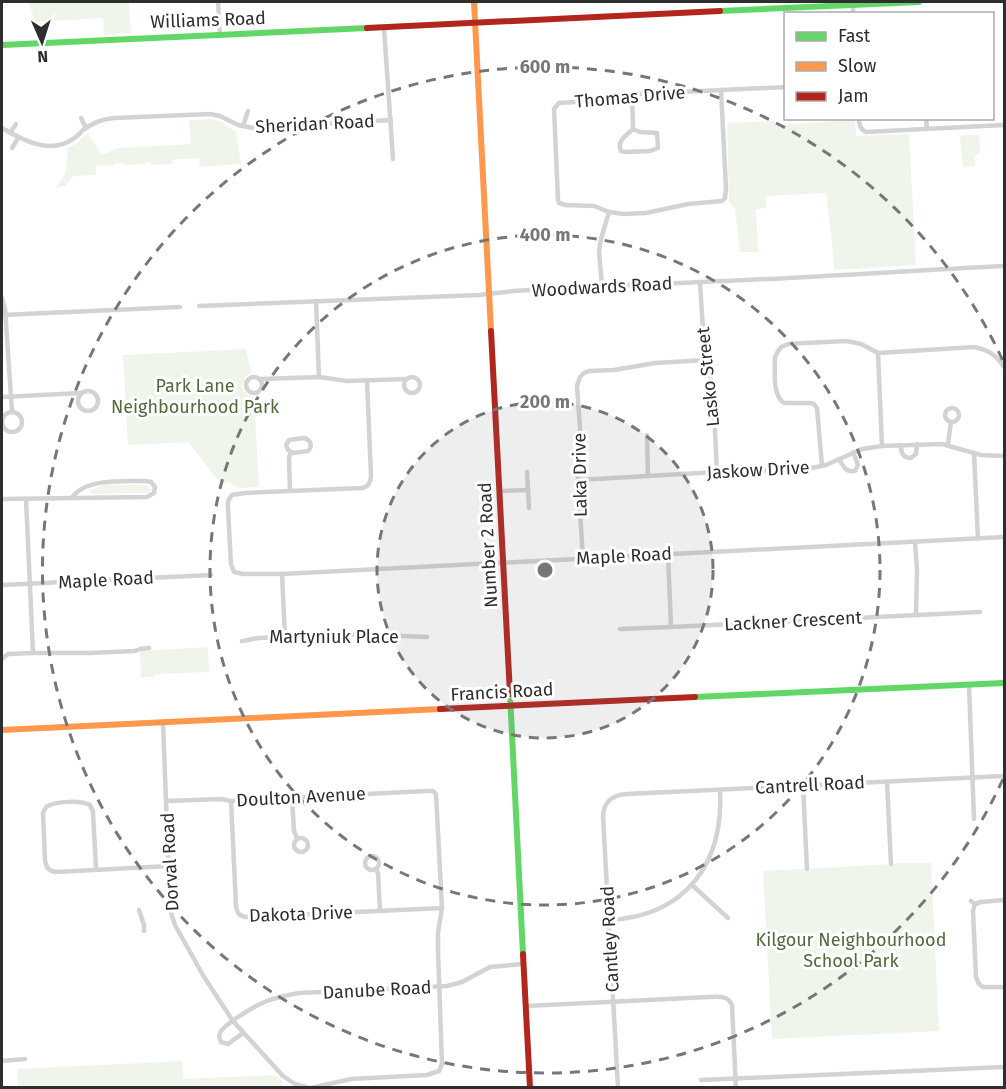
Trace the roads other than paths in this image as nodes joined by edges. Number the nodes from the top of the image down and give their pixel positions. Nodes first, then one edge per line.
1 (218, 2) edge
2 (474, 2) edge
3 (765, 2) edge
4 (911, 2) edge
5 (919, 2) edge
6 (853, 4) junction
7 (765, 9) junction
8 (853, 12) edge
9 (476, 23) junction
10 (384, 28) junction
11 (220, 35) junction
12 (2, 45) edge
13 (784, 87) edge
14 (721, 90) junction
15 (632, 94) junction
16 (248, 111) dead end
17 (81, 118) dead end
18 (391, 120) junction
19 (859, 120) edge
20 (926, 120) edge
21 (16, 124) dead end
22 (1005, 125) edge
23 (243, 126) junction
24 (2, 128) edge
25 (86, 128) junction
26 (633, 129) junction
27 (927, 129) junction
28 (10, 133) junction
29 (18, 138) junction
30 (12, 148) dead end
31 (393, 159) dead end
32 (609, 213) junction
33 (1005, 266) edge
34 (700, 282) junction
35 (602, 286) junction
36 (490, 293) junction
37 (2, 298) edge
38 (316, 302) junction
39 (199, 306) dead end
40 (180, 307) dead end
41 (4, 315) edge
42 (878, 353) junction
43 (707, 360) junction
44 (1005, 367) edge
45 (320, 376) junction
46 (406, 379) dead end
47 (261, 380) dead end
48 (367, 381) junction
49 (81, 393) junction
50 (2, 397) edge
51 (11, 397) junction
52 (12, 411) junction
53 (951, 422) dead end
54 (647, 435) dead end
55 (917, 444) junction
56 (948, 444) junction
57 (901, 445) junction
58 (882, 446) junction
59 (291, 452) junction
60 (853, 452) junction
61 (974, 453) junction
62 (1005, 456) edge
63 (839, 459) junction
64 (822, 466) junction
65 (527, 472) dead end
66 (717, 472) junction
67 (648, 476) junction
68 (578, 480) junction
69 (528, 490) junction
70 (290, 491) junction
71 (500, 491) junction
72 (225, 492) dead end
73 (230, 497) junction
74 (72, 498) junction
75 (2, 499) edge
76 (26, 499) junction
77 (529, 508) dead end
78 (1005, 537) edge
79 (978, 539) junction
80 (915, 542) junction
81 (668, 554) junction
82 (583, 558) junction
83 (504, 563) junction
84 (282, 574) junction
85 (211, 575) dead end
86 (30, 584) junction
87 (2, 585) edge
88 (980, 612) dead end
89 (916, 615) junction
90 (671, 627) junction
91 (620, 629) dead end
92 (285, 637) junction
93 (427, 637) dead end
94 (242, 640) dead end
95 (149, 648) dead end
96 (33, 652) junction
97 (2, 659) edge
98 (1005, 683) edge
99 (969, 685) junction
100 (511, 707) junction
101 (163, 723) junction
102 (2, 730) edge
103 (1005, 776) edge
104 (973, 777) junction
105 (887, 782) junction
106 (803, 785) junction
107 (720, 789) junction
108 (615, 796) joint
109 (292, 798) junction
110 (167, 801) junction
111 (231, 801) junction
112 (974, 819) dead end
113 (297, 838) dead end
114 (891, 864) dead end
115 (169, 866) junction
116 (807, 868) dead end
117 (96, 869) junction
118 (376, 869) dead end
119 (692, 885) junction
120 (1005, 900) edge
121 (442, 908) junction
122 (139, 910) dead end
123 (380, 911) junction
124 (728, 918) dead end
125 (609, 920) junction
126 (144, 931) dead end
127 (523, 964) junction
128 (438, 987) junction
129 (1005, 987) edge
130 (613, 1002) junction
131 (526, 1006) junction
132 (233, 1021) junction
133 (243, 1033) junction
134 (25, 1059) dead end
135 (2, 1061) edge
136 (1005, 1067) edge
137 (736, 1079) junction
138 (701, 1080) dead end
139 (310, 1088) edge
140 (530, 1088) edge
141 (618, 1088) edge
142 (736, 1088) edge

1 - 11 street
2 - 9 street, Number 2 Road
3 - 7 street
4 - 5 street, Williams Road
4 - 6 street, Williams Road
6 - 7 street, Williams Road
6 - 8 street
7 - 9 street, Williams Road
9 - 10 street, Williams Road
9 - 36 street, Number 2 Road
10 - 11 street, Williams Road
10 - 18 street
11 - 12 street, Williams Road
13 - 14 street, Thomas Drive
14 - 15 street, Thomas Drive
14 - 32 street
15 - 26 street
15 - 32 street, Thomas Drive
16 - 23 street
17 - 25 street
18 - 23 street, Sheridan Road
18 - 31 street
19 - 27 street
20 - 27 street
21 - 28 street
22 - 27 street
23 - 25 street, Sheridan Road
24 - 28 street, Sheridan Road
25 - 29 street, Sheridan Road
26 - 26 street
28 - 29 street, Sheridan Road
29 - 30 street
32 - 35 street
33 - 34 street, Woodwards Road
34 - 35 street, Woodwards Road
34 - 43 street, Lasko Street
35 - 36 street, Woodwards Road
36 - 38 street, Woodwards Road
36 - 71 street, Number 2 Road
37 - 41 street
38 - 39 street, Woodwards Road
38 - 45 street
40 - 41 street
41 - 51 street
42 - 44 street
42 - 58 street
42 - 64 street
43 - 66 street, Lasko Street
43 - 68 street, Laka Drive
45 - 47 street
45 - 48 street
46 - 48 street
48 - 70 street
49 - 49 street
49 - 51 street
50 - 51 street
51 - 52 street
52 - 52 street
53 - 56 street
54 - 67 street
55 - 56 street, Jaskow Drive
55 - 57 street, Jaskow Drive
55 - 57 street
56 - 61 street, Jaskow Drive
57 - 58 street, Jaskow Drive
58 - 60 street, Jaskow Drive
59 - 59 street
59 - 70 street
60 - 63 street, Jaskow Drive
60 - 63 street
61 - 62 street, Jaskow Drive
61 - 79 street
63 - 64 street, Jaskow Drive
64 - 66 street, Jaskow Drive
65 - 69 street
66 - 67 street, Jaskow Drive
67 - 68 street, Jaskow Drive
68 - 82 street, Laka Drive
69 - 71 street
69 - 77 street
70 - 73 street
71 - 83 street, Number 2 Road
72 - 73 street
73 - 84 street, Maple Road
74 - 74 street
74 - 76 street
75 - 76 street
76 - 86 street
78 - 79 street, Maple Road
79 - 80 street, Maple Road
80 - 81 street, Maple Road
80 - 89 street
81 - 82 street, Maple Road
81 - 90 street
82 - 83 street, Maple Road
83 - 84 street, Maple Road
83 - 100 street, Number 2 Road
84 - 92 street
85 - 86 street, Maple Road
86 - 87 street, Maple Road
86 - 96 street
88 - 89 street, Lackner Crescent
89 - 90 street, Lackner Crescent
90 - 91 street, Lackner Crescent
92 - 93 street, Martyniuk Place
92 - 94 street, Martyniuk Place
95 - 96 street
96 - 97 street
98 - 99 street, Francis Road
99 - 100 street, Francis Road
99 - 104 street
100 - 101 street, Francis Road
100 - 127 street, Number 2 Road
101 - 102 street, Francis Road
101 - 110 street, Dorval Road
103 - 104 street, Cantrell Road
104 - 105 street, Cantrell Road
104 - 112 street
105 - 106 street, Cantrell Road
105 - 114 street
106 - 107 street, Cantrell Road
106 - 116 street
107 - 108 street, Cantrell Road
107 - 119 street
108 - 125 street, Cantley Road
109 - 111 street, Doulton Avenue
109 - 113 street
109 - 121 street, Doulton Avenue
110 - 111 street, Doulton Avenue
110 - 115 street, Dorval Road
111 - 123 street, Dakota Drive
115 - 117 street
115 - 132 street, Dorval Road
117 - 117 street
118 - 123 street
119 - 124 street
119 - 125 street
120 - 129 street
121 - 123 street, Dakota Drive
121 - 128 street
122 - 126 street
125 - 130 street, Cantley Road
127 - 128 street, Danube Road
127 - 131 street, Number 2 Road
128 - 132 street, Danube Road
128 - 139 street, Dorval Road
130 - 131 street
130 - 137 street
130 - 141 street, Cantley Road
131 - 140 street, Number 2 Road
132 - 133 street, Dorval Road
132 - 133 street
133 - 139 street, Dorval Road
134 - 135 street
136 - 137 street
137 - 138 street
137 - 142 street

